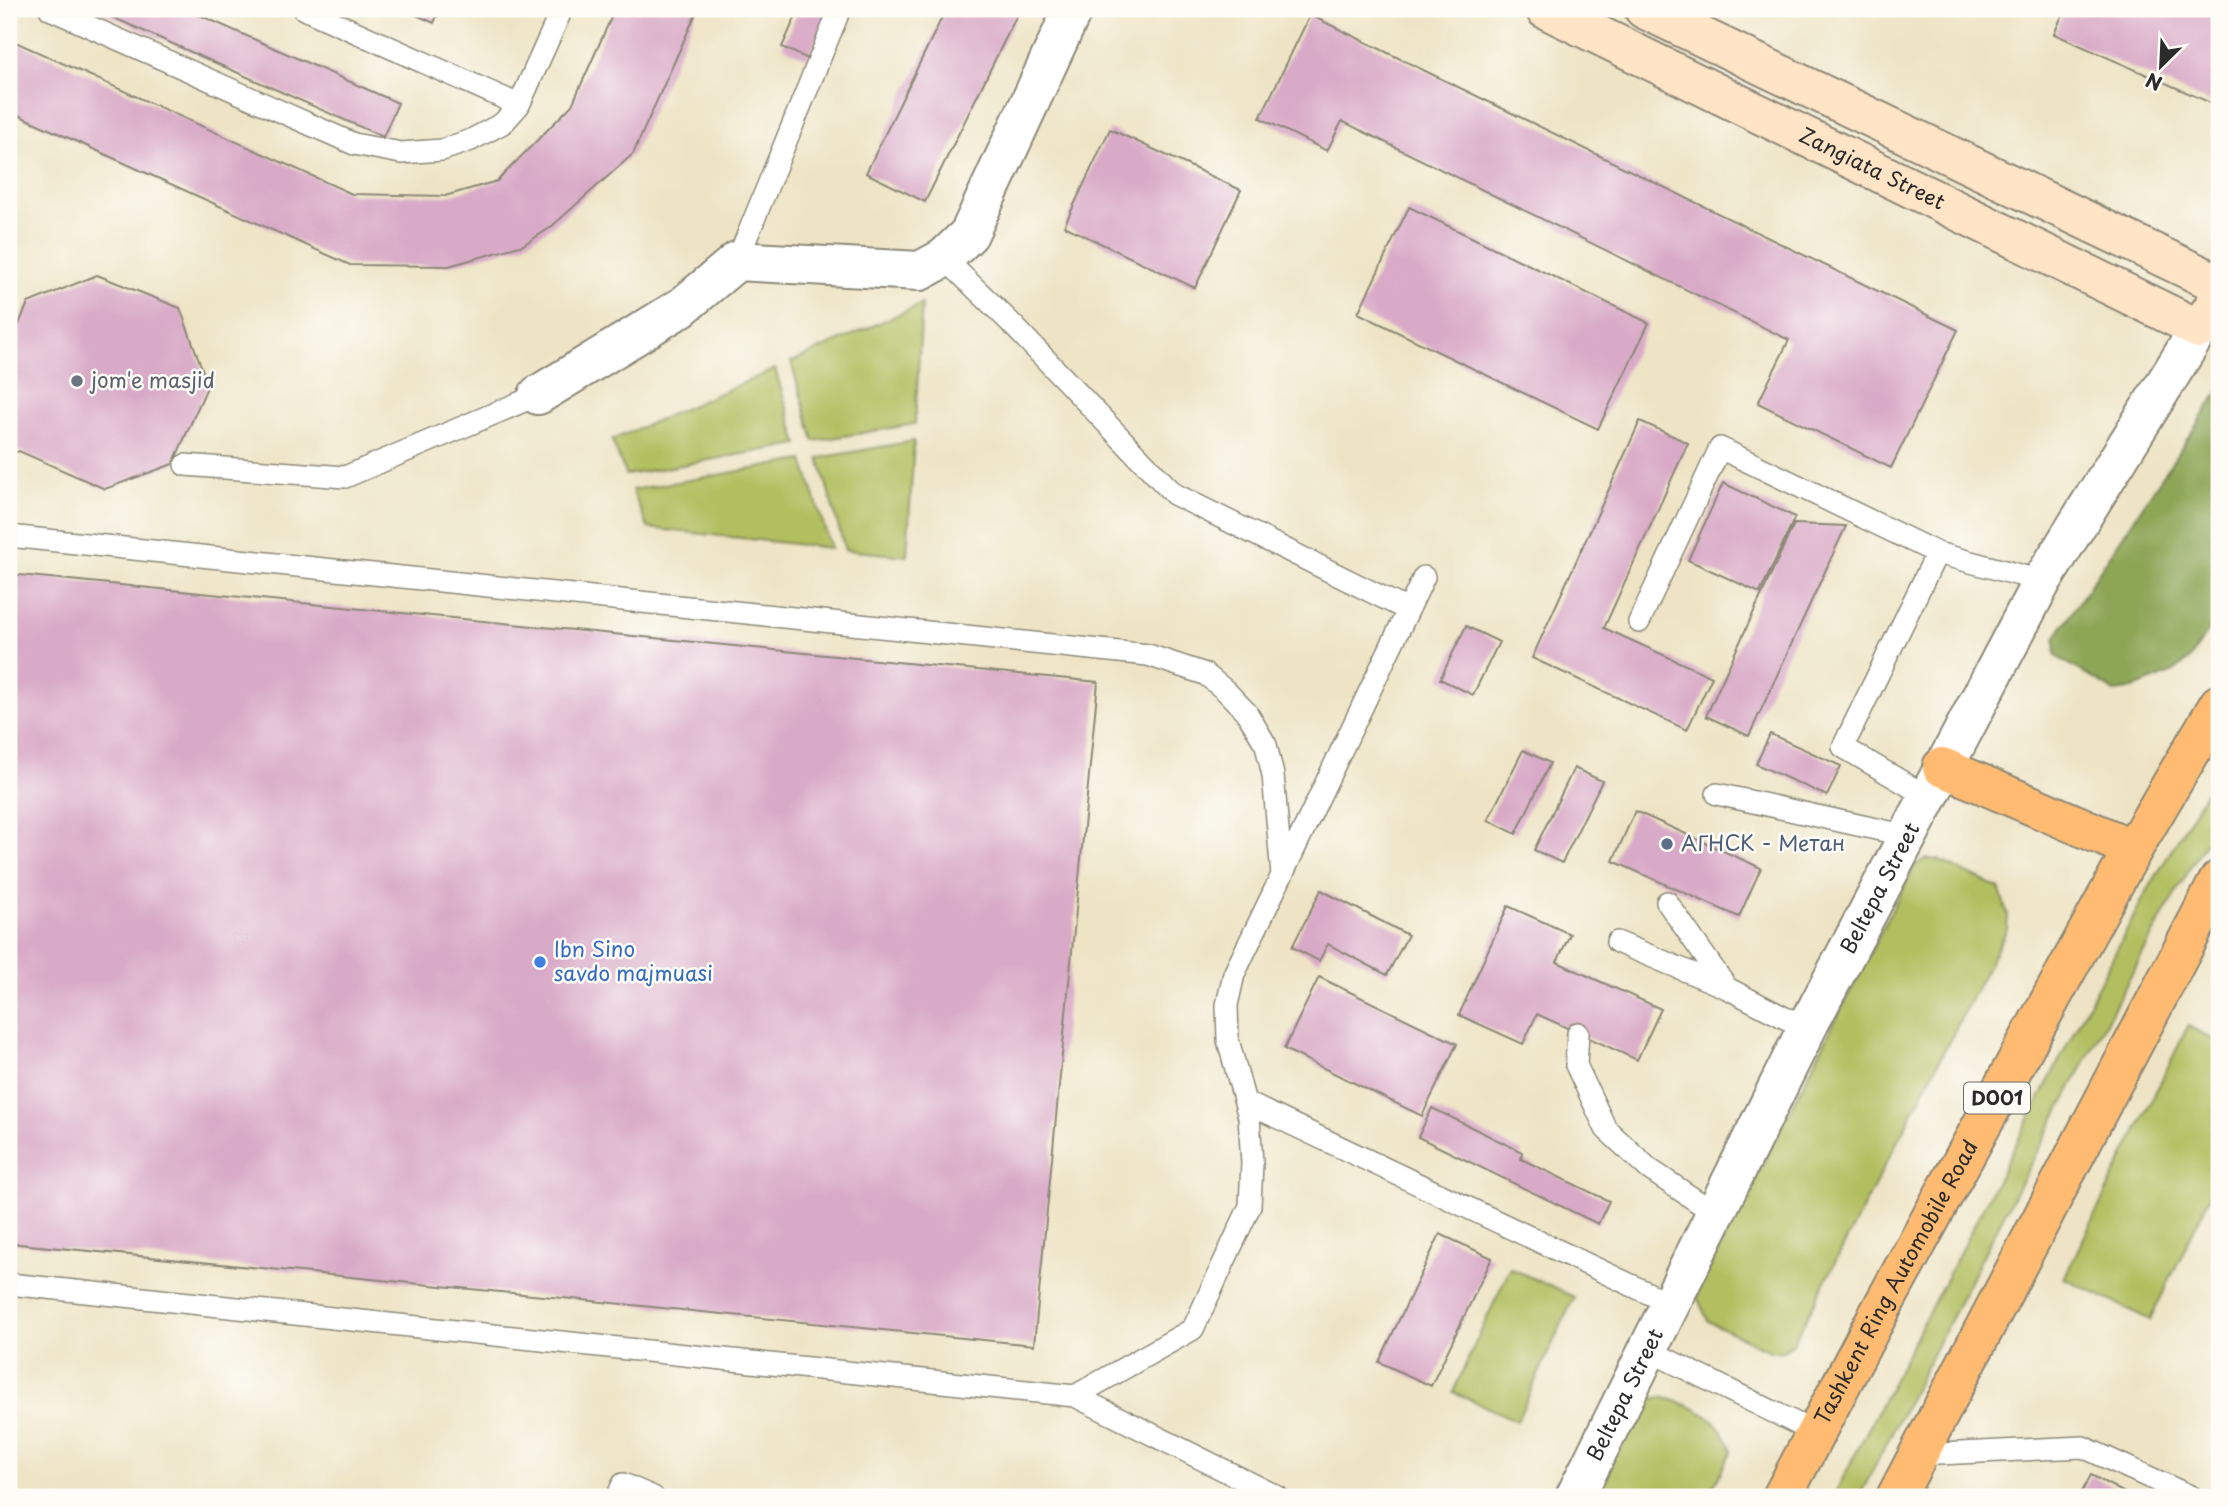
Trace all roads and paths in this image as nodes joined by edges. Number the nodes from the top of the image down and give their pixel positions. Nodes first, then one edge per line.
1 (50, 9) edge
2 (304, 9) edge
3 (562, 9) edge
4 (840, 9) edge
5 (1073, 9) edge
6 (1545, 9) edge
7 (1644, 9) edge
8 (519, 105) junction
9 (944, 258) junction
10 (737, 261) junction
11 (2219, 284) edge
12 (2219, 298) edge
13 (2199, 329) junction
14 (538, 396) joint
15 (185, 465) dead end
16 (9, 536) edge
17 (1937, 552) junction
18 (1424, 577) dead end
19 (2042, 580) junction
20 (1408, 610) junction
21 (1639, 621) dead end
22 (2219, 704) edge
23 (1935, 782) junction
24 (1717, 794) dead end
25 (1908, 836) junction
26 (2133, 849) junction
27 (1282, 875) junction
28 (2214, 901) edge
29 (1667, 902) dead end
30 (1617, 942) dead end
31 (1727, 988) junction
32 (1810, 1023) junction
33 (1578, 1034) dead end
34 (1245, 1102) junction
35 (1716, 1214) junction
36 (9, 1284) edge
37 (1671, 1304) junction
38 (1648, 1350) junction
39 (1075, 1396) junction
40 (1816, 1433) junction
41 (1918, 1455) junction
42 (617, 1497) edge
43 (653, 1497) edge
44 (1278, 1497) edge
45 (1575, 1497) edge
46 (1782, 1497) edge
47 (1896, 1497) edge
48 (2192, 1497) edge

1 - 8 lane
2 - 8 lane
3 - 8 lane
4 - 10 lane
5 - 9 street
6 - 13 main road, Zangiata Street
7 - 11 main road
9 - 10 street
9 - 20 lane
10 - 14 street
12 - 13 main road, Beltepa Street
13 - 19 street, Beltepa Street
14 - 15 lane
16 - 27 lane
17 - 19 lane
17 - 21 lane
17 - 23 lane
18 - 20 lane
19 - 23 street, Beltepa Street
20 - 27 lane
22 - 26 highway, Tashkent Ring Automobile Road / D001
23 - 25 street, Beltepa Street
23 - 26 highway
24 - 25 lane
25 - 32 street, Beltepa Street
26 - 40 highway, Tashkent Ring Automobile Road / D001
27 - 34 lane
28 - 41 highway
29 - 31 lane
30 - 31 lane
31 - 32 lane
32 - 35 street, Beltepa Street
33 - 35 lane
34 - 37 lane
34 - 39 lane
35 - 37 street, Beltepa Street
36 - 39 lane
37 - 38 street, Beltepa Street
38 - 40 lane
38 - 45 street, Beltepa Street
39 - 44 lane
40 - 46 highway, Tashkent Ring Automobile Road / D001
41 - 47 highway
41 - 48 lane
42 - 43 lane

